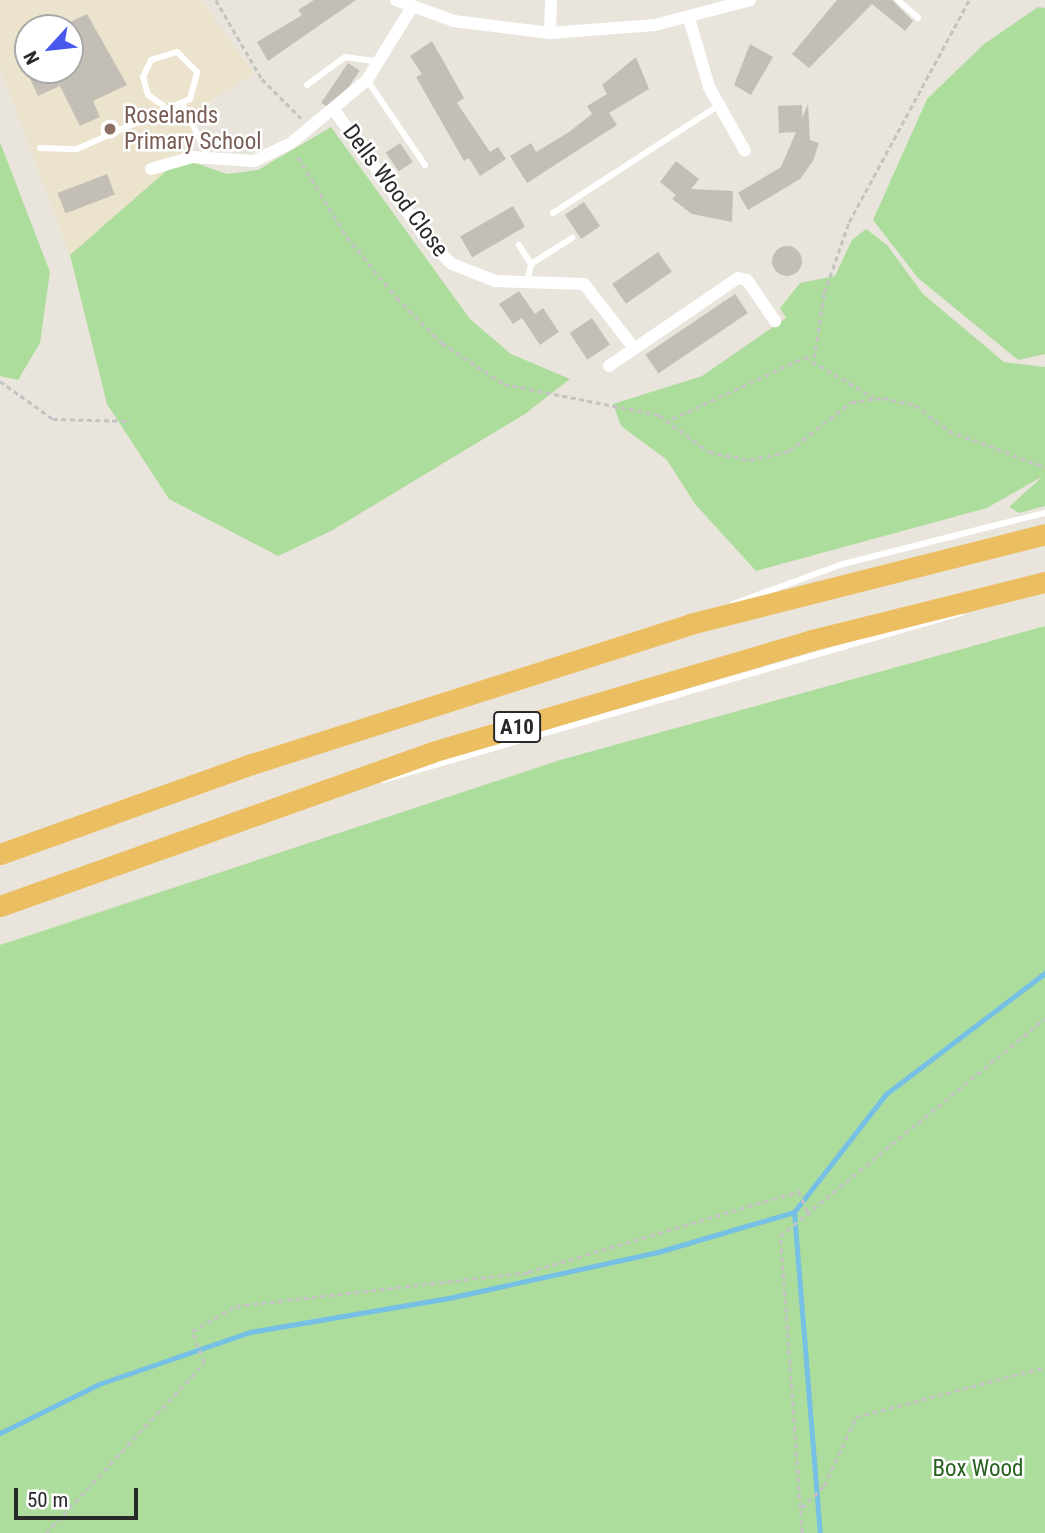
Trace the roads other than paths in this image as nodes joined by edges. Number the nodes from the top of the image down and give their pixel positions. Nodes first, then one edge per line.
1 (396, 0) edge
2 (551, 0) edge
3 (751, 0) edge
4 (898, 0) edge
5 (412, 7) junction
6 (689, 18) junction
7 (918, 18) dead end
8 (550, 33) junction
9 (380, 62) junction
10 (367, 80) junction
11 (307, 85) dead end
12 (182, 104) junction
13 (164, 106) junction
14 (718, 106) junction
15 (334, 110) junction
16 (40, 148) dead end
17 (745, 151) dead end
18 (211, 160) junction
19 (425, 165) dead end
20 (151, 169) dead end
21 (553, 213) dead end
22 (572, 238) dead end
23 (519, 245) dead end
24 (531, 264) junction
25 (527, 282) junction
26 (775, 321) dead end
27 (635, 348) junction
28 (609, 366) dead end
29 (1045, 513) edge
30 (1045, 534) edge
31 (1045, 582) edge
32 (690, 624) junction
33 (0, 854) edge
34 (0, 906) edge

1 - 5 street
2 - 8 street
3 - 6 street
4 - 7 lane
5 - 8 street
5 - 9 street
6 - 8 street
6 - 14 street
9 - 10 street
9 - 11 lane
10 - 15 street
10 - 19 lane
12 - 13 lane
12 - 13 lane
12 - 18 lane
13 - 16 lane
14 - 17 street
14 - 21 lane
15 - 18 street
15 - 25 street, Dells Wood Close
18 - 20 street
22 - 24 lane
23 - 24 lane
24 - 25 lane
25 - 27 street, Dells Wood Close
26 - 27 street
27 - 28 street
29 - 32 lane
30 - 32 highway, A10
31 - 34 highway, A10
32 - 33 highway, A10

